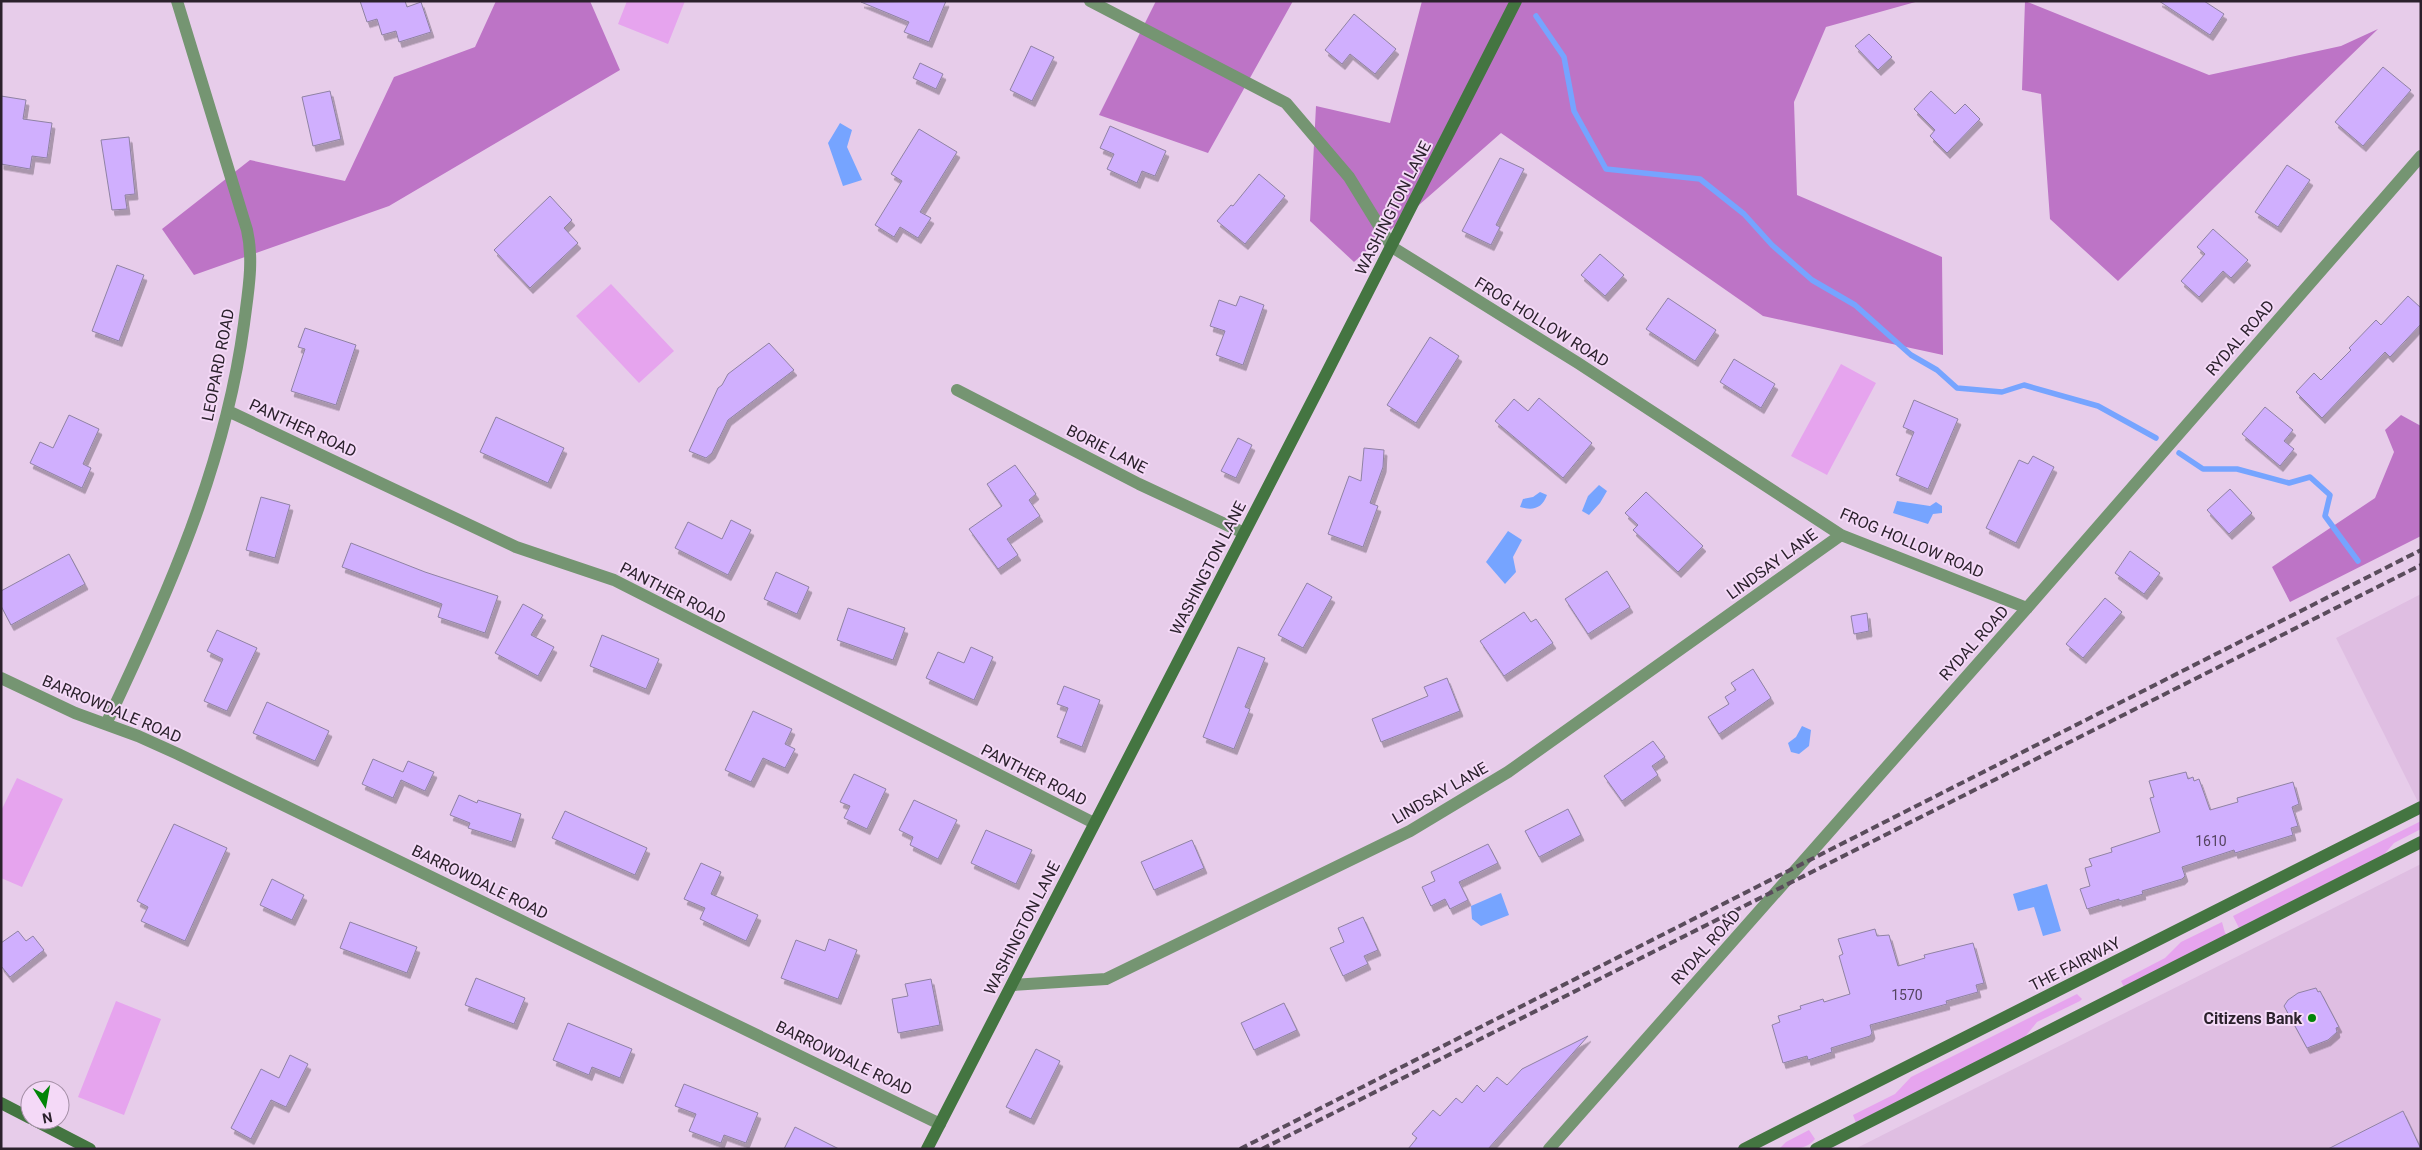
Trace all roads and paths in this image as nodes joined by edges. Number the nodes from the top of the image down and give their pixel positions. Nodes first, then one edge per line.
1 (177, 1) edge
2 (1090, 1) edge
3 (1516, 1) edge
4 (2421, 156) edge
5 (1392, 247) junction
6 (957, 390) dead end
7 (228, 411) junction
8 (1244, 533) junction
9 (1841, 535) junction
10 (2027, 608) junction
11 (1, 678) edge
12 (106, 724) junction
13 (2421, 807) edge
14 (1094, 823) junction
15 (2421, 842) edge
16 (1012, 985) junction
17 (1, 1104) edge
18 (20, 1113) edge
19 (940, 1124) junction
20 (53, 1130) edge
21 (90, 1149) edge
22 (927, 1149) edge
23 (1549, 1149) edge
24 (1744, 1149) edge
25 (1816, 1149) edge

1 - 7 street, LEOPARD ROAD
2 - 5 street, FROG HOLLOW ROAD
3 - 5 main road, WASHINGTON LANE
4 - 10 street, RYDAL ROAD
5 - 8 main road, WASHINGTON LANE
5 - 9 street, FROG HOLLOW ROAD
6 - 8 street, BORIE LANE
7 - 12 street, LEOPARD ROAD
7 - 14 street, PANTHER ROAD
8 - 14 main road, WASHINGTON LANE
9 - 10 street, FROG HOLLOW ROAD
9 - 16 street, LINDSAY LANE
10 - 23 street, RYDAL ROAD
11 - 12 street, BARROWDALE ROAD
12 - 19 street, BARROWDALE ROAD
13 - 24 main road, THE FAIRWAY
14 - 16 main road, WASHINGTON LANE
15 - 25 main road
16 - 19 main road, WASHINGTON LANE
17 - 18 main road
19 - 22 main road, WASHINGTON LANE
20 - 21 main road

